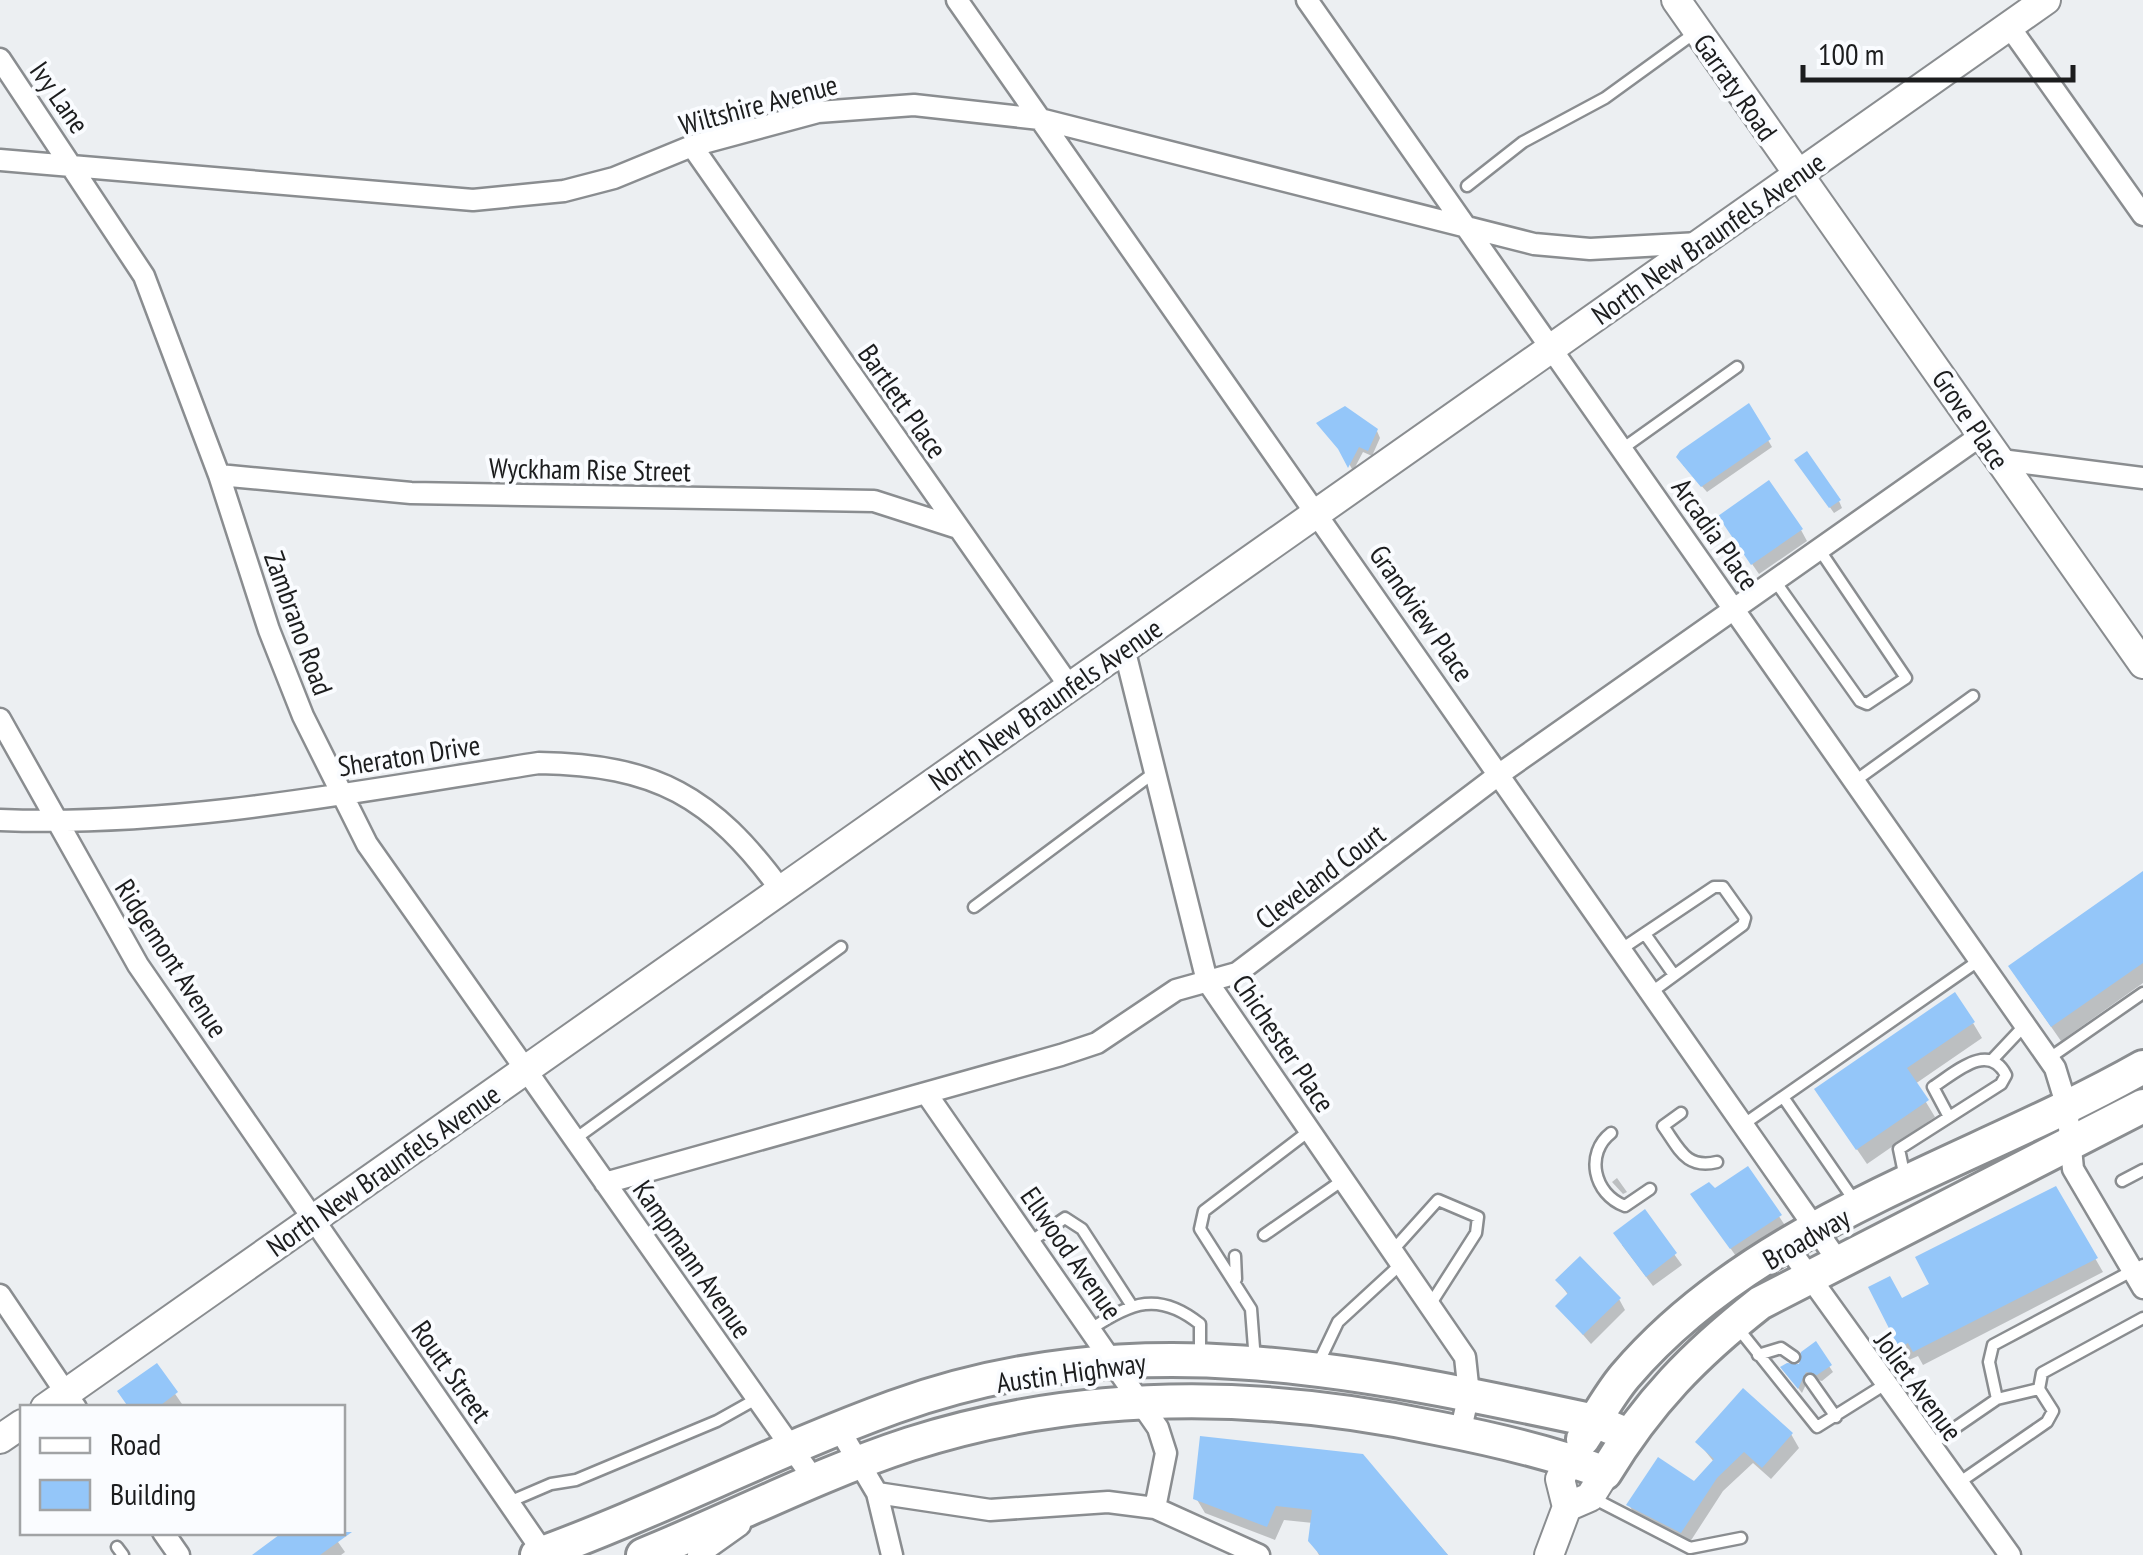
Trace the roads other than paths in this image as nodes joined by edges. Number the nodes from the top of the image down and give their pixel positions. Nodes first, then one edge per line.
1 (957, 0) edge
2 (1307, 0) edge
3 (1676, 0) edge
4 (2046, 0) edge
5 (2009, 26) junction
6 (1697, 31) junction
7 (0, 59) edge
8 (1040, 119) junction
9 (692, 146) junction
10 (0, 160) edge
11 (76, 167) junction
12 (1797, 175) junction
13 (1466, 186) dead end
14 (2143, 215) edge
15 (1467, 228) junction
16 (1701, 242) junction
17 (1551, 348) junction
18 (1736, 367) dead end
19 (1983, 434) junction
20 (1622, 449) junction
21 (2001, 460) junction
22 (219, 475) junction
23 (2143, 478) edge
24 (1317, 512) junction
25 (958, 528) junction
26 (1820, 549) junction
27 (1775, 581) junction
28 (1735, 608) junction
29 (1124, 648) junction
30 (2143, 664) edge
31 (1070, 686) junction
32 (1973, 696) dead end
33 (0, 719) edge
34 (1156, 772) junction
35 (1501, 773) junction
36 (1854, 781) junction
37 (342, 794) junction
38 (0, 820) edge
39 (56, 822) junction
40 (781, 890) junction
41 (974, 907) dead end
42 (1645, 934) junction
43 (842, 947) dead end
44 (1624, 948) junction
45 (1981, 959) junction
46 (1674, 976) junction
47 (1207, 980) junction
48 (1653, 991) junction
49 (2143, 993) edge
50 (2026, 1025) junction
51 (2048, 1058) junction
52 (1993, 1059) junction
53 (2143, 1067) edge
54 (525, 1069) junction
55 (926, 1093) junction
56 (1783, 1097) junction
57 (2143, 1106) edge
58 (2067, 1107) junction
59 (1681, 1113) dead end
60 (1950, 1117) junction
61 (1744, 1124) junction
62 (1310, 1131) junction
63 (1611, 1132) dead end
64 (574, 1139) junction
65 (2070, 1143) junction
66 (1718, 1162) dead end
67 (2143, 1170) edge
68 (1344, 1180) junction
69 (2122, 1181) dead end
70 (606, 1183) junction
71 (1906, 1184) junction
72 (1650, 1189) dead end
73 (1859, 1208) junction
74 (313, 1218) junction
75 (1819, 1228) junction
76 (1264, 1235) dead end
77 (1030, 1242) junction
78 (1788, 1247) junction
79 (1235, 1256) dead end
80 (1397, 1257) junction
81 (1838, 1261) junction
82 (2140, 1276) edge
83 (1806, 1278) junction
84 (1236, 1283) junction
85 (0, 1295) edge
86 (1130, 1303) junction
87 (1429, 1305) junction
88 (2143, 1318) edge
89 (1734, 1324) junction
90 (1091, 1328) junction
91 (1758, 1355) junction
92 (1794, 1357) dead end
93 (1200, 1359) junction
94 (1255, 1361) junction
95 (1115, 1363) junction
96 (1316, 1367) junction
97 (1810, 1380) dead end
98 (1884, 1385) junction
99 (2039, 1389) junction
100 (1468, 1394) junction
101 (758, 1398) junction
102 (1998, 1399) junction
103 (1140, 1400) junction
104 (62, 1403) edge
105 (1836, 1417) junction
106 (1594, 1421) junction
107 (840, 1429) junction
108 (1460, 1433) junction
109 (1628, 1434) junction
110 (1930, 1446) junction
111 (792, 1447) junction
112 (1570, 1460) junction
113 (860, 1464) junction
114 (815, 1480) junction
115 (1957, 1484) junction
116 (1587, 1492) junction
117 (877, 1493) junction
118 (778, 1497) junction
119 (509, 1502) junction
120 (1155, 1508) junction
121 (1741, 1538) dead end
122 (1556, 1552) edge
123 (542, 1554) edge
124 (643, 1555) edge
125 (698, 1555) edge
126 (892, 1555) edge
127 (1260, 1555) edge
128 (2010, 1555) edge

1 - 8 street, Grandview Place
2 - 15 street, Arcadia Place
3 - 6 street, Garraty Road
4 - 5 street, North New Braunfels Avenue
5 - 12 street, North New Braunfels Avenue
5 - 14 street
6 - 12 street, Garraty Road
6 - 13 lane
7 - 11 street, Ivy Lane
8 - 9 street, Wiltshire Avenue
8 - 15 street, Wiltshire Avenue
8 - 24 street, Grandview Place
9 - 11 street, Wiltshire Avenue
9 - 25 street, Bartlett Place
10 - 11 street, Wiltshire Avenue
11 - 22 street, Zambrano Road
12 - 16 street, North New Braunfels Avenue
12 - 19 street, Grove Place
15 - 16 street, Wiltshire Avenue
15 - 17 street, Arcadia Place
16 - 17 street, North New Braunfels Avenue
17 - 20 street, Arcadia Place
17 - 24 street, North New Braunfels Avenue
18 - 20 lane
19 - 21 street, Grove Place
19 - 26 street, Cleveland Court
20 - 28 street, Arcadia Place
21 - 23 street
21 - 30 street, Grove Place
22 - 25 street, Wyckham Rise Street
22 - 37 street, Zambrano Road
24 - 29 street, North New Braunfels Avenue
24 - 35 street, Grandview Place
25 - 31 street, Bartlett Place
26 - 27 street, Cleveland Court
26 - 27 lane
27 - 28 street, Cleveland Court
28 - 35 street, Cleveland Court
28 - 36 street, Arcadia Place
29 - 31 street, North New Braunfels Avenue
29 - 34 street, Chichester Place
31 - 40 street, North New Braunfels Avenue
32 - 36 lane
33 - 39 street, Ridgemont Avenue
34 - 41 lane
34 - 47 street, Chichester Place
35 - 44 street, Grandview Place
35 - 47 street, Cleveland Court
36 - 45 street, Arcadia Place
37 - 39 street, Sheraton Drive
37 - 40 street, Sheraton Drive
37 - 54 street, Zambrano Road
38 - 39 street, Sheraton Drive
39 - 74 street, Ridgemont Avenue
40 - 54 street, North New Braunfels Avenue
42 - 44 lane
42 - 46 lane
42 - 46 lane
43 - 64 lane
44 - 48 street, Grandview Place
45 - 50 street, Arcadia Place
45 - 56 lane
46 - 48 lane
47 - 55 street, Cleveland Court
47 - 62 street, Chichester Place
48 - 61 street, Grandview Place
49 - 51 lane
50 - 51 street, Arcadia Place
50 - 52 lane
51 - 58 street, Arcadia Place
52 - 60 lane
52 - 60 lane
53 - 58 main road, Broadway
54 - 64 street, Kampmann Avenue
54 - 74 street, North New Braunfels Avenue
55 - 70 street, Cleveland Court
55 - 77 street, Ellwood Avenue
56 - 61 lane
56 - 73 lane
57 - 65 main road, Broadway
58 - 65 street, Arcadia Place
58 - 71 main road, Broadway
59 - 66 lane
60 - 71 lane
61 - 75 street, Grandview Place
62 - 68 street, Chichester Place
62 - 84 lane
63 - 72 lane
64 - 70 street, Kampmann Avenue
65 - 81 main road, Broadway
65 - 82 street, Arcadia Place
67 - 69 lane
68 - 76 lane
68 - 80 street, Chichester Place
70 - 101 street, Kampmann Avenue
71 - 73 main road, Broadway
73 - 75 main road, Broadway
74 - 104 street, North New Braunfels Avenue
74 - 119 street, Routt Street
75 - 78 main road, Broadway
75 - 81 street, Grandview Place
77 - 86 lane
77 - 90 street, Ellwood Avenue
78 - 83 street, Joliet Avenue
78 - 106 main road, Broadway
79 - 84 lane
80 - 87 street, Chichester Place
80 - 87 lane
80 - 96 lane
81 - 83 main road, Broadway
82 - 102 lane
83 - 89 main road, Broadway
83 - 98 street, Joliet Avenue
84 - 94 lane
85 - 104 street
86 - 90 lane
86 - 93 lane
87 - 100 street, Chichester Place
88 - 99 lane
89 - 91 lane
89 - 109 main road, Broadway
90 - 95 street, Ellwood Avenue
91 - 92 lane
91 - 105 lane
93 - 94 main road, Austin Highway
93 - 95 main road, Austin Highway
94 - 96 main road, Austin Highway
95 - 103 street, Ellwood Avenue
95 - 107 main road, Austin Highway
96 - 100 main road, Austin Highway
97 - 105 lane
98 - 105 lane
98 - 110 street, Joliet Avenue
99 - 102 lane
99 - 115 lane
100 - 106 main road, Austin Highway
100 - 108 street, Chichester Place
101 - 111 street, Kampmann Avenue
101 - 119 lane
102 - 110 lane
103 - 108 main road, Austin Highway
103 - 113 main road, Austin Highway
103 - 120 street, Ellwood Avenue
106 - 109 main road, Austin Highway
106 - 112 main road, Broadway
107 - 111 main road, Austin Highway
107 - 113 street
108 - 112 main road, Austin Highway
109 - 116 main road, Broadway
110 - 115 street, Joliet Avenue
111 - 114 street, Kampmann Avenue
111 - 123 main road, Austin Highway
112 - 116 main road, Austin Highway
112 - 116 street, Broadway
113 - 114 main road, Austin Highway
113 - 117 street
114 - 118 main road, Austin Highway
115 - 128 street, Joliet Avenue
116 - 121 lane
116 - 122 street, Broadway
117 - 120 street
117 - 126 street
118 - 124 main road, Austin Highway
118 - 125 street
119 - 123 street, Routt Street
120 - 127 street

